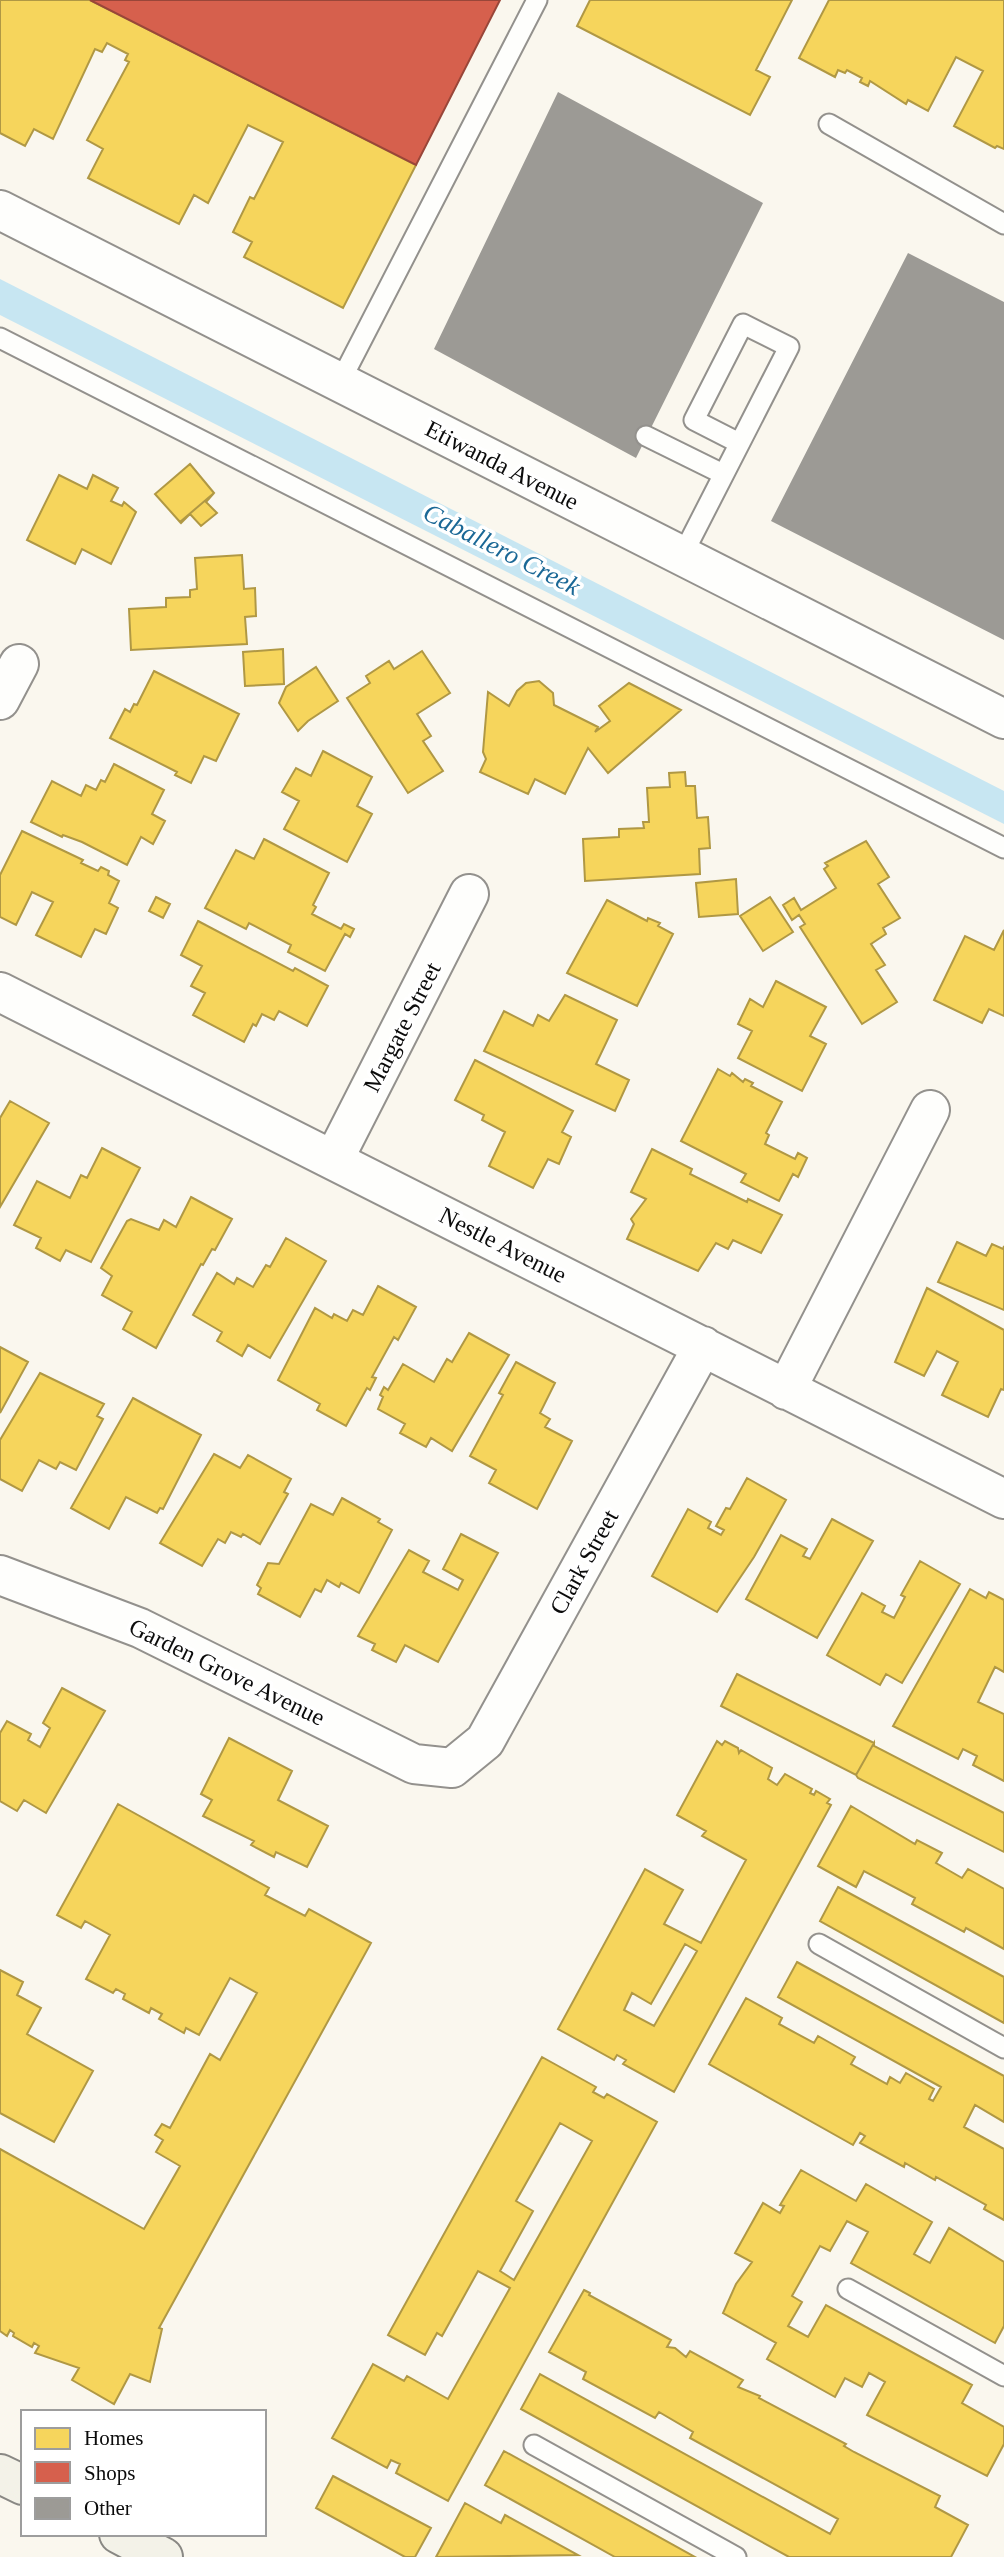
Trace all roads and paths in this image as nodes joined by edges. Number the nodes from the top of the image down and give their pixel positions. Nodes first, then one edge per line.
1 (537, 0) edge
2 (829, 124) dead end
3 (0, 210) edge
4 (1004, 224) edge
5 (0, 338) edge
6 (340, 382) junction
7 (646, 436) dead end
8 (739, 443) junction
9 (723, 474) junction
10 (682, 556) junction
11 (19, 664) dead end
12 (0, 700) edge
13 (1004, 719) edge
14 (1004, 848) edge
15 (469, 894) dead end
16 (0, 992) edge
17 (930, 1110) dead end
18 (334, 1159) junction
19 (703, 1346) junction
20 (786, 1390) junction
21 (1004, 1499) edge
22 (0, 1575) edge
23 (452, 1768) joint
24 (819, 1944) dead end
25 (1004, 2048) edge
26 (848, 2289) dead end
27 (1004, 2376) edge
28 (534, 2445) dead end
29 (0, 2474) edge
30 (21, 2484) edge
31 (123, 2536) edge
32 (163, 2557) edge
33 (736, 2557) edge

1 - 6 lane
2 - 4 lane
3 - 6 street, Etiwanda Avenue
5 - 14 lane
6 - 10 street, Etiwanda Avenue
7 - 9 lane
8 - 8 lane
8 - 9 lane
9 - 10 lane
10 - 13 street, Etiwanda Avenue
11 - 12 street
15 - 18 street, Margate Street
16 - 18 street, Nestle Avenue
17 - 20 street
18 - 19 street, Nestle Avenue
19 - 20 street, Nestle Avenue
19 - 23 street, Clark Street
20 - 21 street, Nestle Avenue
22 - 23 street, Garden Grove Avenue
24 - 25 lane
26 - 27 lane
28 - 33 lane
29 - 30 main road
31 - 32 main road

